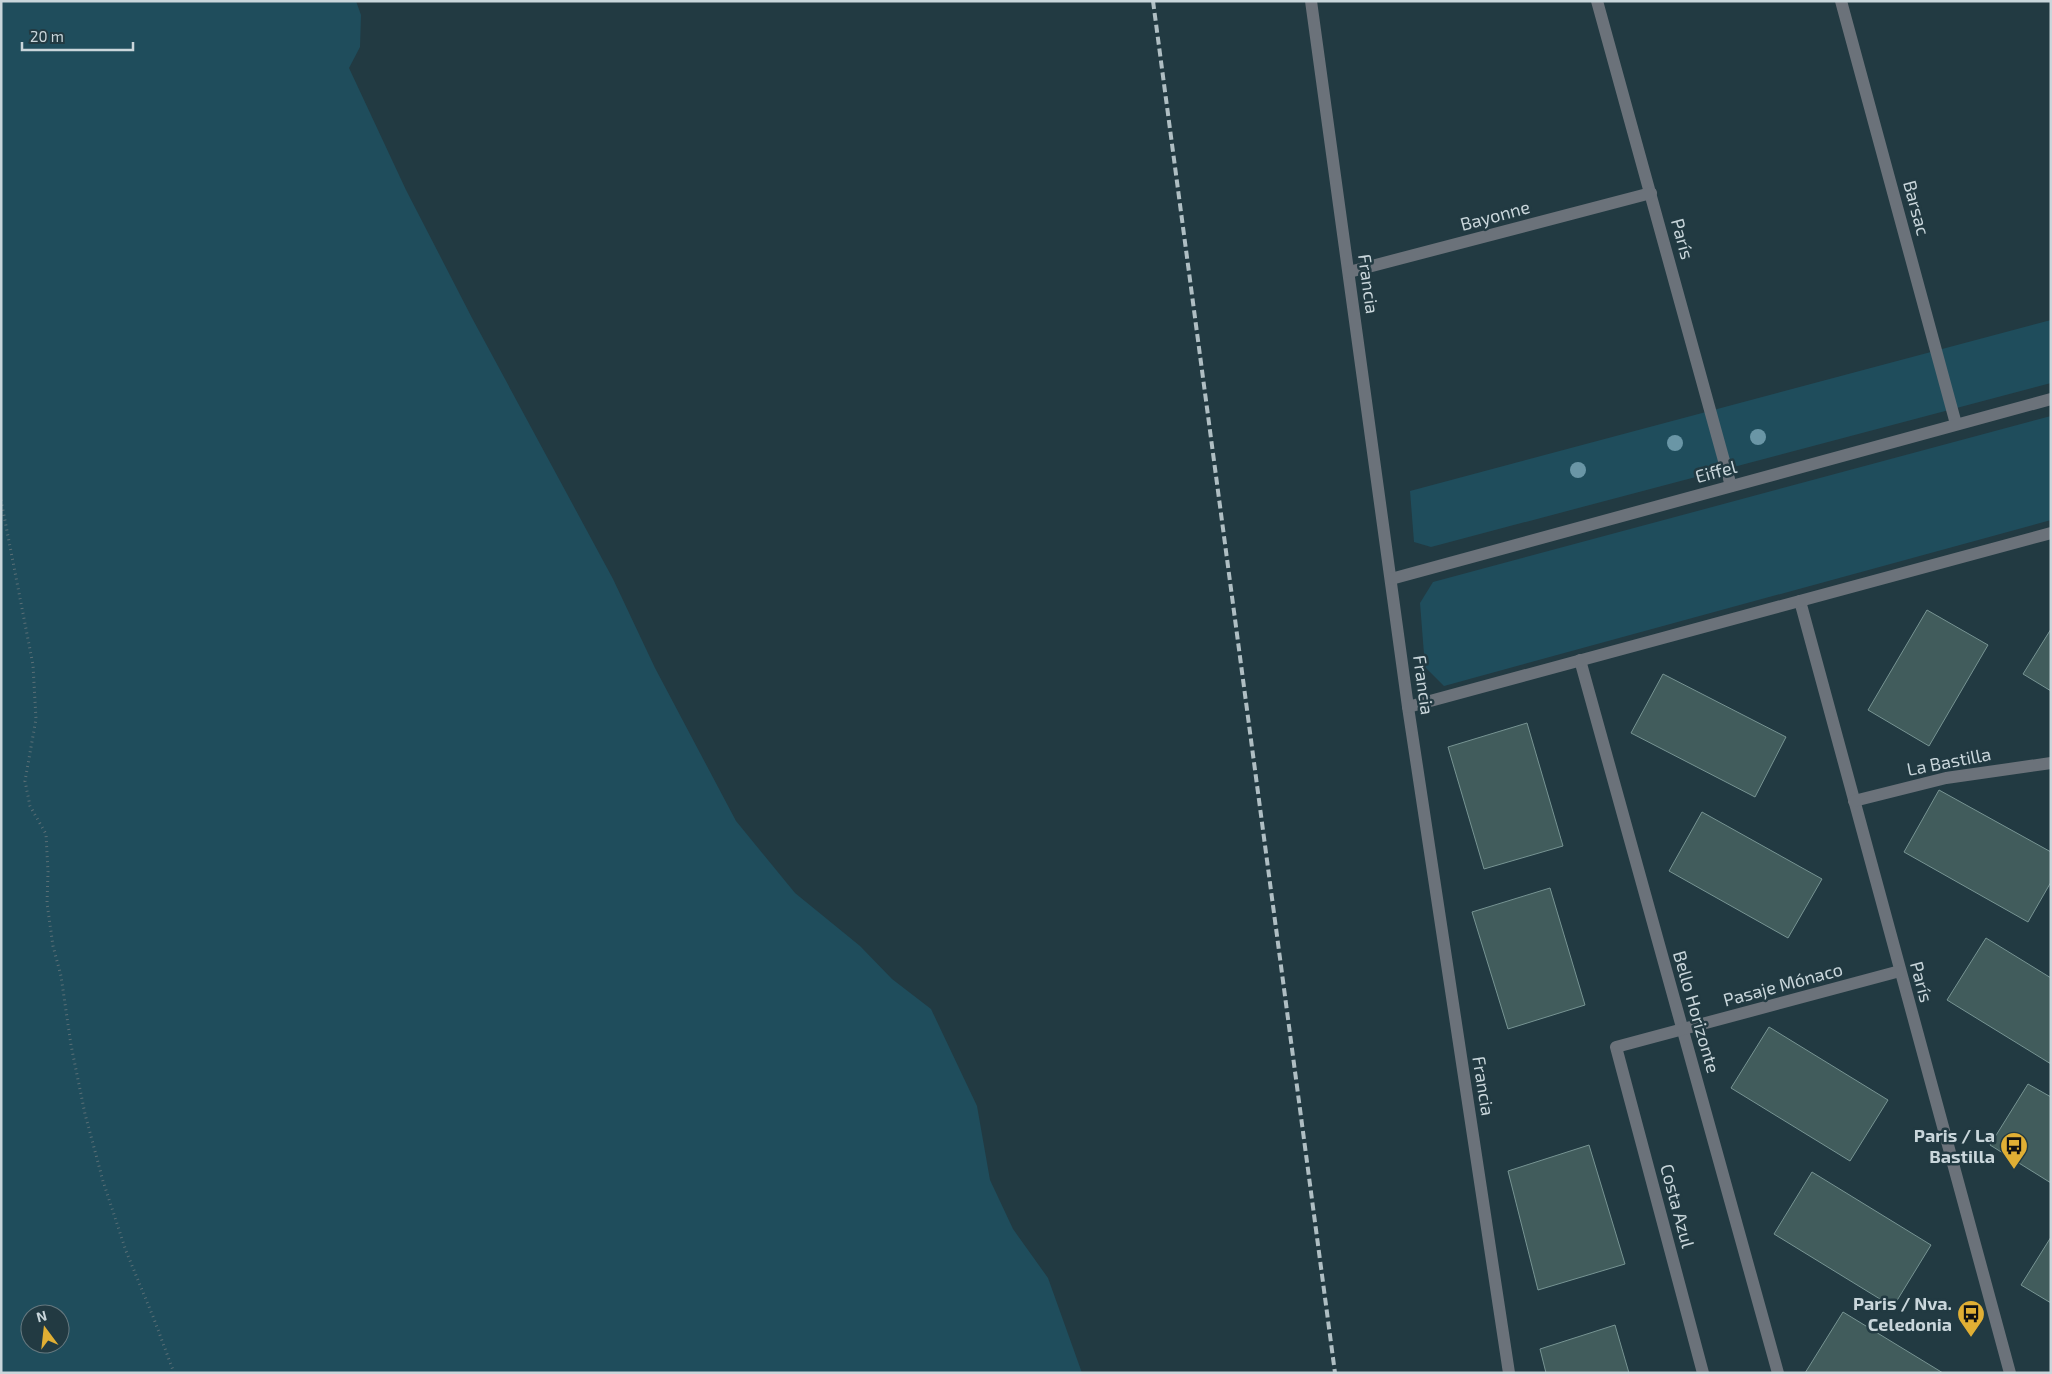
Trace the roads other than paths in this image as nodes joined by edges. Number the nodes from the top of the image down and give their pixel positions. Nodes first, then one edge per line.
1 (1311, 1) edge
2 (1597, 1) edge
3 (1841, 1) edge
4 (1651, 193) junction
5 (1349, 272) junction
6 (2051, 399) edge
7 (1956, 424) junction
8 (1731, 486) junction
9 (2051, 533) edge
10 (1391, 578) junction
11 (1800, 601) junction
12 (1580, 660) junction
13 (1408, 707) junction
14 (2051, 762) edge
15 (1854, 801) junction
16 (1900, 971) junction
17 (1682, 1030) junction
18 (1616, 1048) joint
19 (1509, 1373) edge
20 (1703, 1373) edge
21 (1778, 1373) edge
22 (2010, 1373) edge

1 - 5 street, Francia
2 - 4 street, París
3 - 7 street, Barsac
4 - 5 street, Bayonne
4 - 8 street, París
5 - 10 street, Francia
6 - 7 street, Eiffel
7 - 8 street, Eiffel
8 - 10 street, Eiffel
9 - 11 street
10 - 13 street, Francia
11 - 12 street
11 - 15 street, París
12 - 13 street
12 - 17 street, Bello Horizonte
13 - 19 street, Francia
14 - 15 street, La Bastilla
15 - 16 street, París
16 - 17 street, Pasaje Mónaco
16 - 22 street, París
17 - 18 street, Pasaje Mónaco
17 - 21 street, Bello Horizonte
18 - 20 street, Costa Azul

